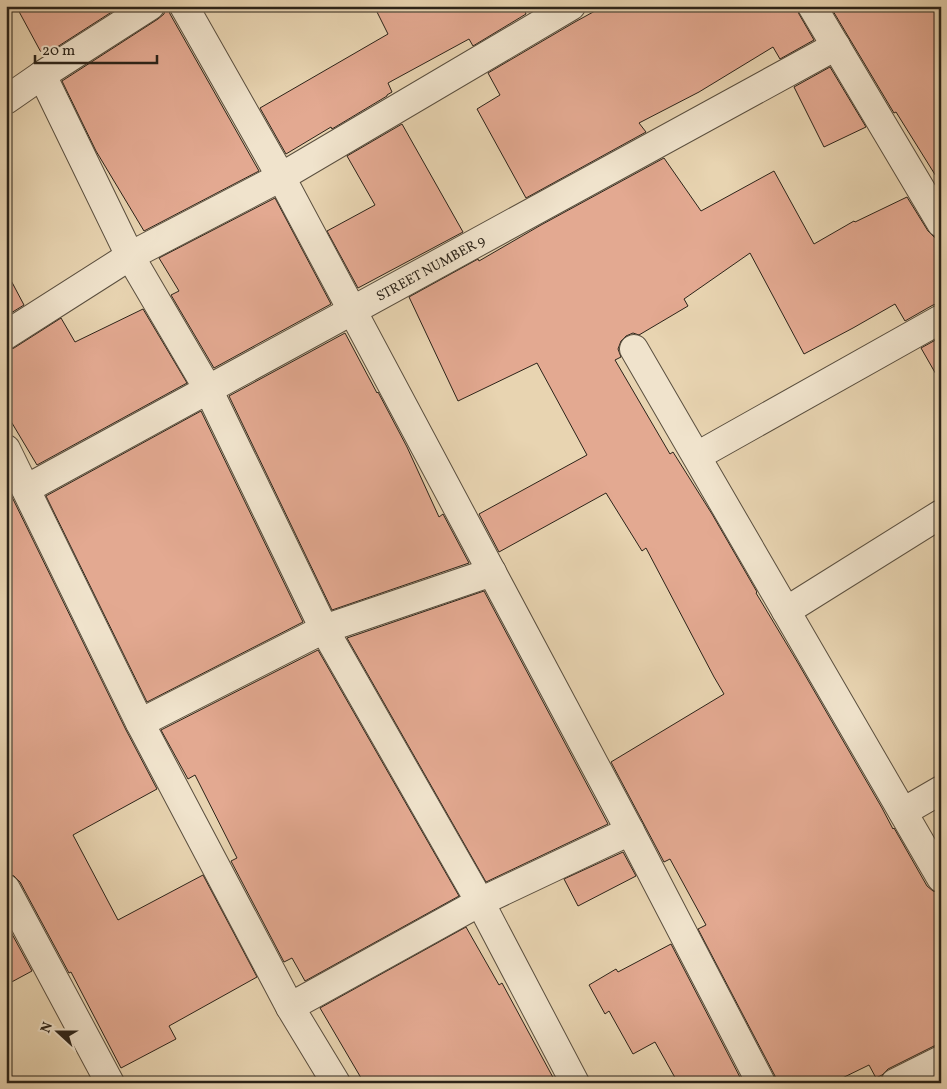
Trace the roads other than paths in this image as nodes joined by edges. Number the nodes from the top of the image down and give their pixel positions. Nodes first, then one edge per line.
1 (150, 6) edge
2 (184, 6) edge
3 (571, 6) edge
4 (812, 6) edge
5 (836, 46) junction
6 (42, 75) junction
7 (6, 100) edge
8 (281, 177) junction
9 (941, 223) edge
10 (130, 256) junction
11 (352, 311) junction
12 (941, 319) edge
13 (6, 335) edge
14 (634, 349) dead end
15 (208, 389) junction
16 (696, 456) junction
17 (13, 468) edge
18 (941, 514) edge
19 (492, 572) junction
20 (786, 611) junction
21 (324, 629) junction
22 (140, 723) junction
23 (941, 790) edge
24 (902, 812) junction
25 (630, 831) junction
26 (941, 878) edge
27 (6, 889) edge
28 (480, 902) junction
29 (290, 1007) junction
30 (941, 1060) edge
31 (110, 1083) edge
32 (336, 1083) edge
33 (575, 1083) edge
34 (762, 1083) edge
35 (895, 1083) edge

1 - 6 street
2 - 8 street
3 - 8 street
4 - 5 street
5 - 9 street
5 - 11 street, STREET NUMBER 9
6 - 7 street
6 - 10 street
8 - 10 street
8 - 11 street
10 - 13 street
10 - 15 street
11 - 15 street, STREET NUMBER 9
11 - 19 street
12 - 16 street
14 - 16 street
15 - 17 street, STREET NUMBER 9
15 - 21 street
16 - 20 street
17 - 22 street
18 - 20 street
19 - 21 street
19 - 25 street
20 - 24 street
21 - 22 street
21 - 28 street
22 - 29 street
23 - 24 street
24 - 26 street
25 - 28 street
25 - 34 street
27 - 31 street
28 - 29 street
28 - 33 street
29 - 32 street
30 - 35 street

